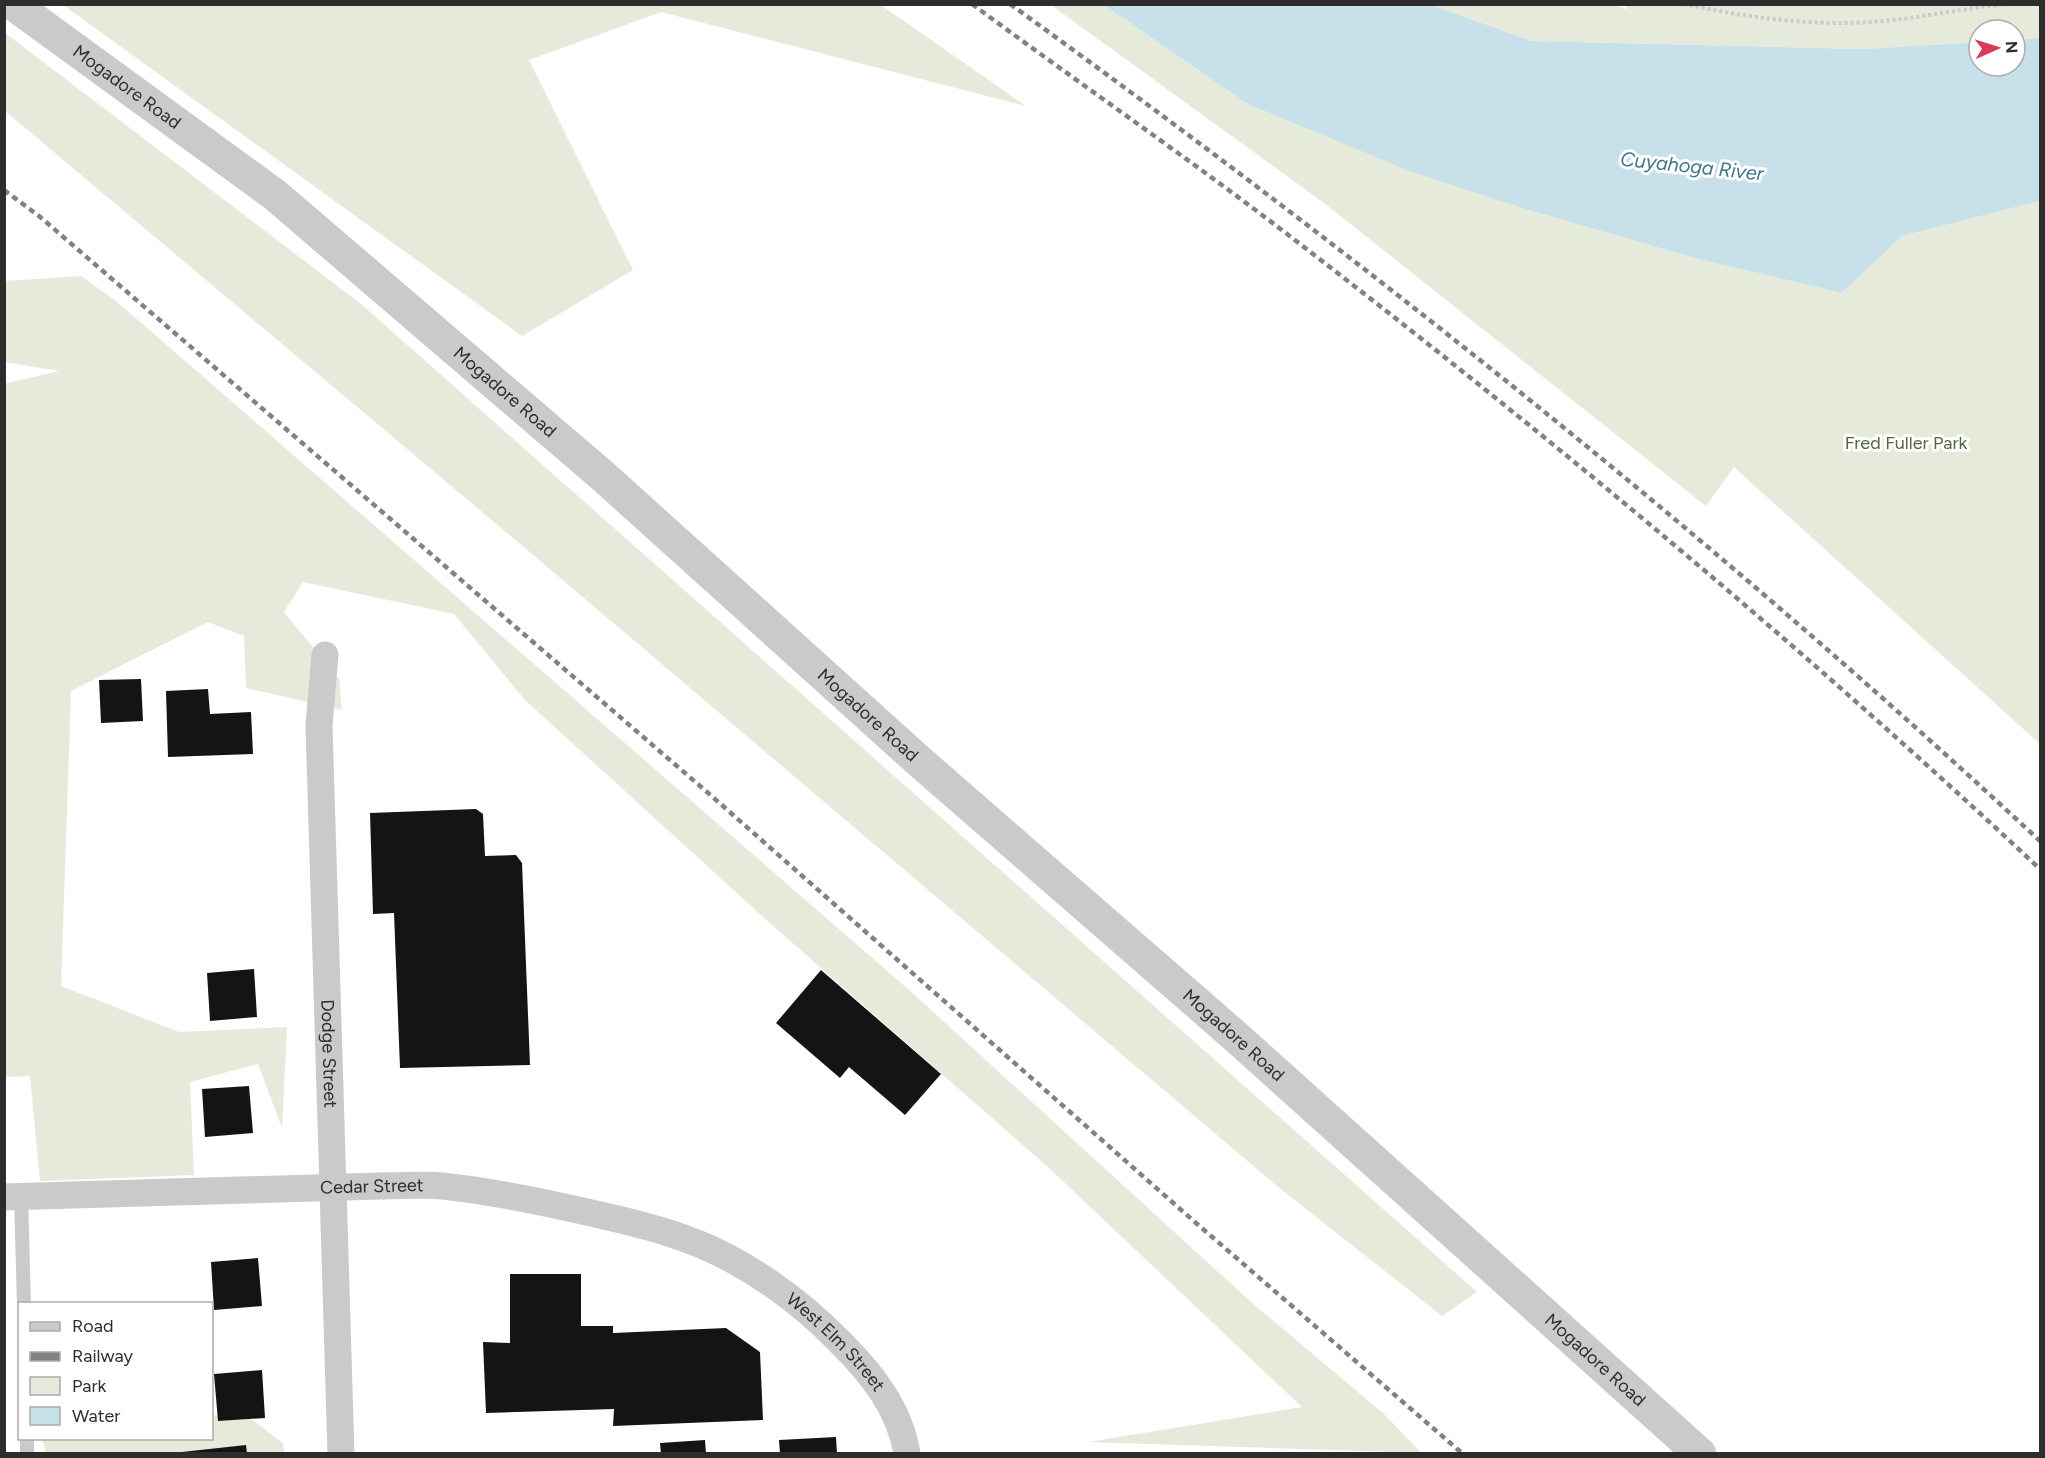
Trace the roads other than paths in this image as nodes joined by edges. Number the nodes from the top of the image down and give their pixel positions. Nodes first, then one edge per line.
1 (13, 4) edge
2 (325, 655) dead end
3 (332, 1188) junction
4 (13, 1197) edge
5 (728, 1257) joint
6 (24, 1302) edge
7 (341, 1454) edge
8 (907, 1454) edge
9 (1700, 1454) edge

1 - 9 street, Mogadore Road
2 - 3 street, Dodge Street
3 - 4 street, Cedar Street
3 - 5 street, Cedar Street
3 - 7 street, Dodge Street
4 - 6 lane
5 - 8 street, West Elm Street

